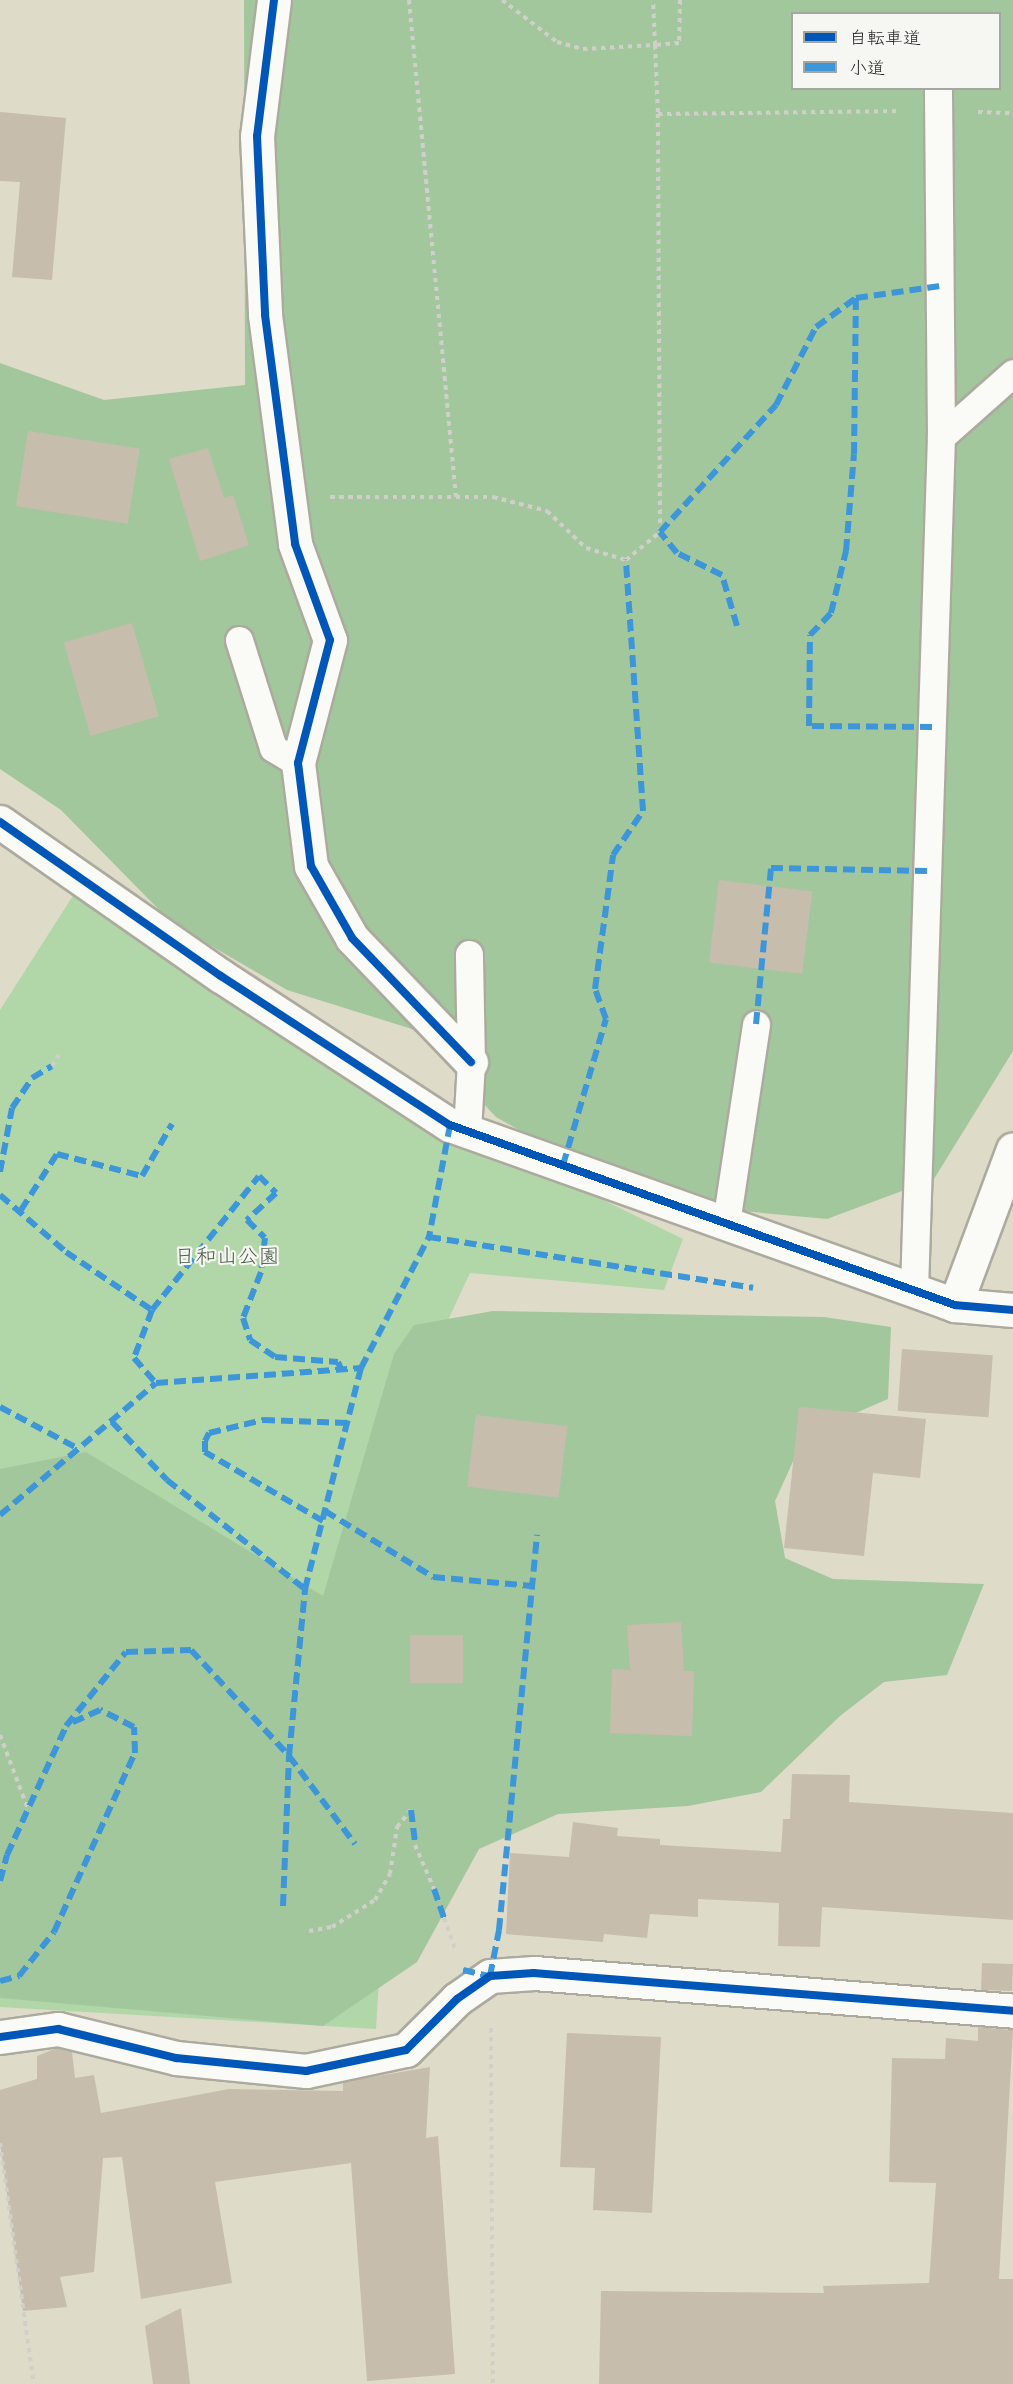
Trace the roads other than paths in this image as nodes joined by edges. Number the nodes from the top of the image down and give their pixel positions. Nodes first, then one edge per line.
1 (274, 0) edge
2 (938, 100) edge
3 (1013, 373) edge
4 (941, 437) junction
5 (239, 640) dead end
6 (298, 763) junction
7 (0, 822) edge
8 (468, 954) dead end
9 (756, 1024) dead end
10 (471, 1062) junction
11 (466, 1131) junction
12 (1013, 1149) edge
13 (726, 1223) junction
14 (914, 1290) junction
15 (955, 1305) junction
16 (1013, 1310) edge
17 (1013, 2011) edge
18 (0, 2037) edge

1 - 6 street
2 - 4 lane
3 - 4 lane
4 - 14 lane
5 - 6 lane
6 - 10 street
7 - 11 street
8 - 10 lane
9 - 13 lane
10 - 11 lane
11 - 13 street
12 - 15 street
13 - 14 street
14 - 15 street
15 - 16 street
17 - 18 street

